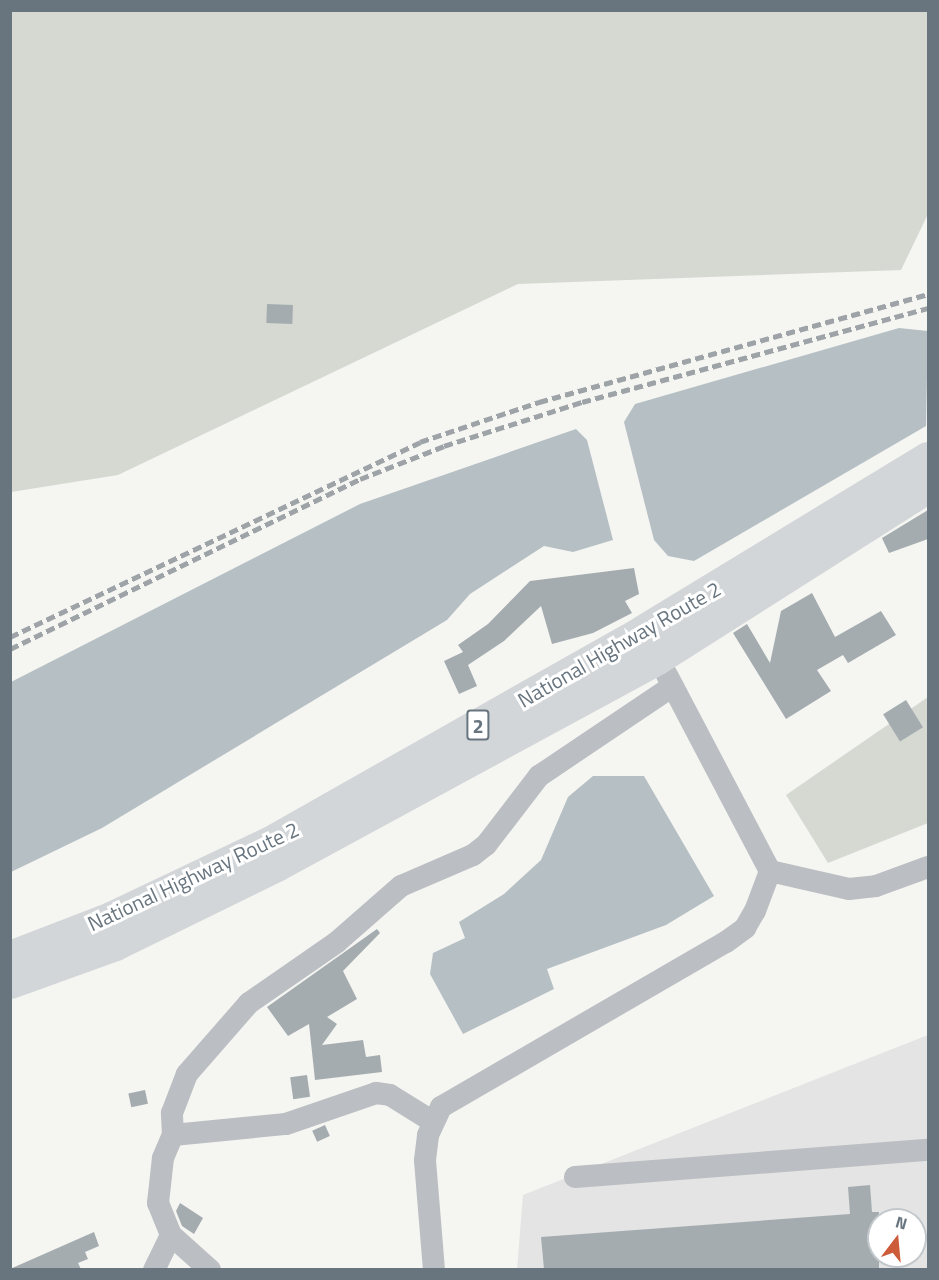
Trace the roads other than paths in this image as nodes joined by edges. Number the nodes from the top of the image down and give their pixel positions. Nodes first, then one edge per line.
1 (928, 458) edge
2 (928, 486) edge
3 (650, 644) junction
4 (673, 686) junction
5 (928, 867) edge
6 (770, 871) junction
7 (10, 957) edge
8 (10, 982) edge
9 (432, 1121) junction
10 (173, 1135) junction
11 (928, 1150) edge
12 (575, 1178) dead end
13 (171, 1235) junction
14 (154, 1269) edge
15 (210, 1269) edge
16 (434, 1269) edge

1 - 3 highway, National Highway Route 2 / 2
2 - 3 highway, National Highway Route 2 / 2
3 - 4 street
3 - 7 highway, National Highway Route 2 / 2
3 - 8 highway, National Highway Route 2 / 2
4 - 6 street
4 - 10 street
5 - 6 street
6 - 9 street
9 - 10 street
9 - 16 street
10 - 13 street
11 - 12 street
13 - 14 street
13 - 15 street

